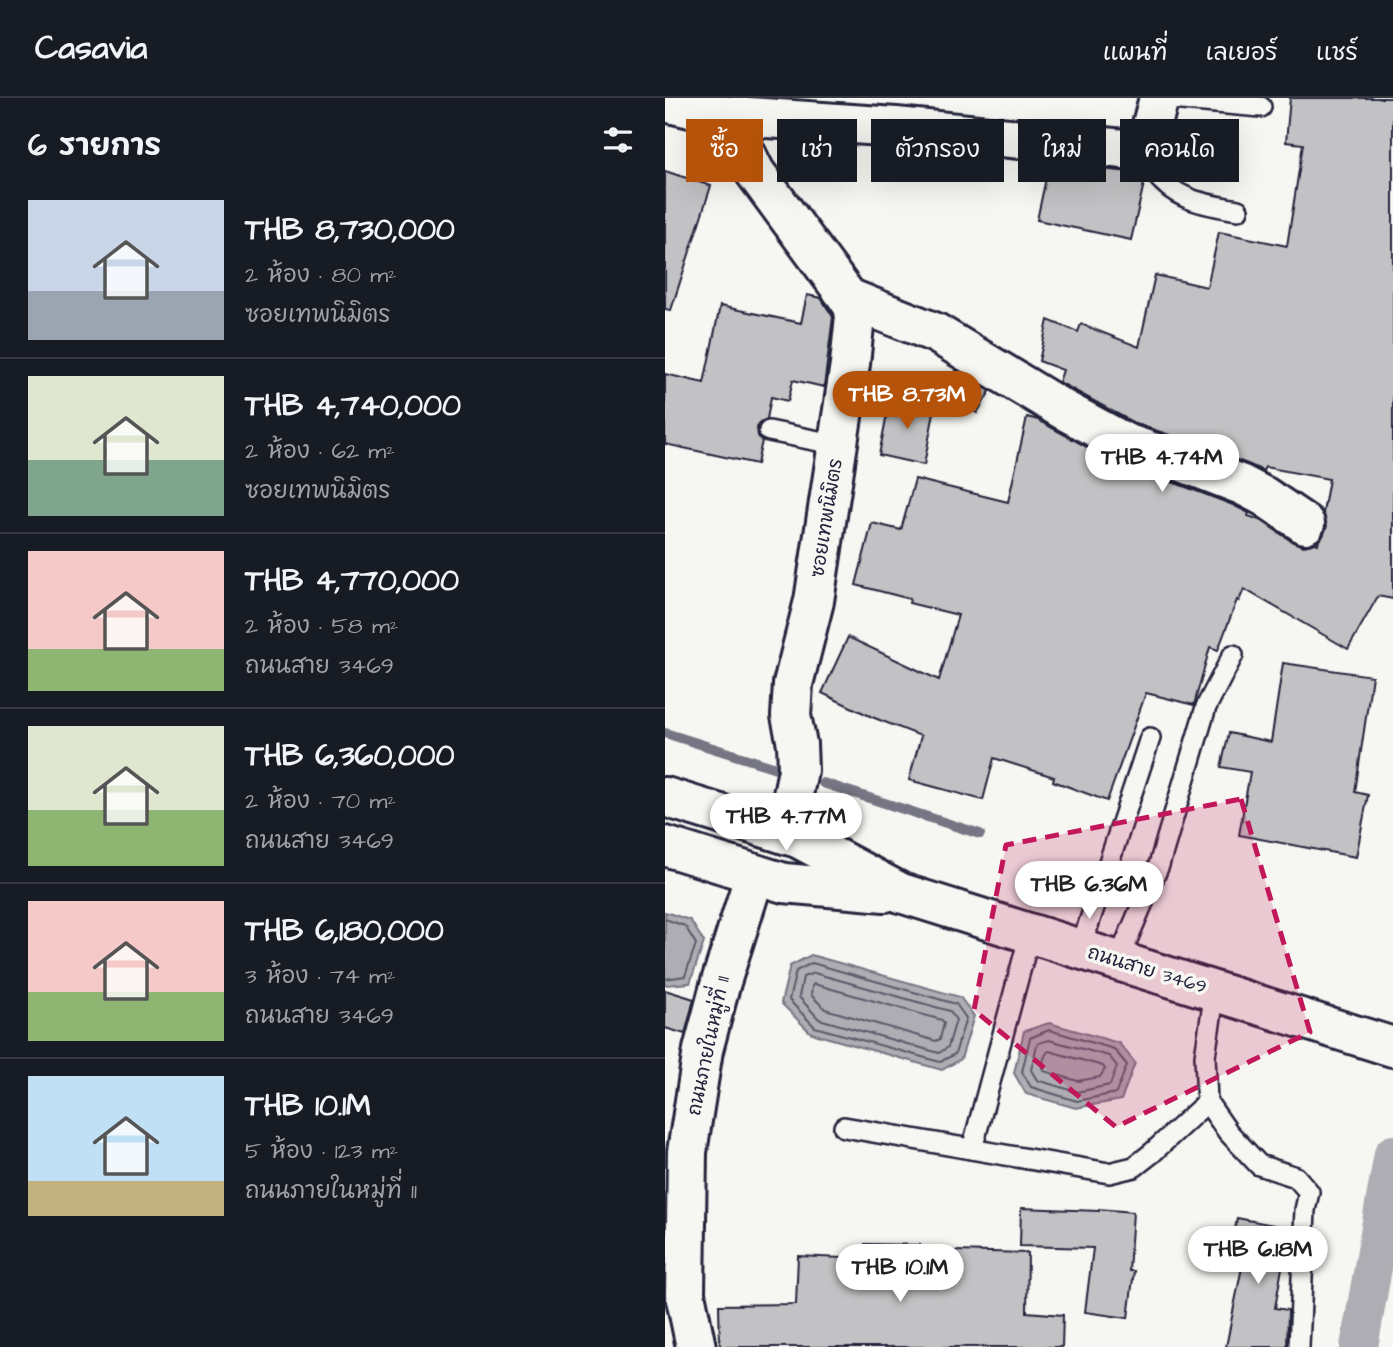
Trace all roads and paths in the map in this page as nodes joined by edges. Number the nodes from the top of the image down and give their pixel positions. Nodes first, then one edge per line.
1 (1159, 98) edge
2 (665, 102) edge
3 (1261, 107) dead end
4 (721, 115) junction
5 (1153, 119) edge
6 (1120, 149) edge
7 (1164, 182) edge
8 (1238, 210) dead end
9 (848, 298) junction
10 (769, 431) dead end
11 (838, 445) junction
12 (1305, 524) dead end
13 (1233, 655) dead end
14 (1150, 738) dead end
15 (665, 797) edge
16 (785, 834) junction
17 (665, 846) edge
18 (755, 874) junction
19 (901, 893) junction
20 (1030, 934) junction
21 (1080, 950) junction
22 (1118, 961) junction
23 (1215, 991) junction
24 (1393, 1047) edge
25 (1207, 1102) junction
26 (844, 1126) dead end
27 (972, 1149) junction
28 (696, 1347) edge
29 (1299, 1347) edge

1 - 3 lane
1 - 5 street
2 - 4 street
4 - 6 street
4 - 9 street, ซอยเทพนิมิตร
7 - 8 lane
9 - 11 street, ซอยเทพนิมิตร
9 - 12 street
10 - 11 lane
11 - 16 street, ซอยเทพนิมิตร
13 - 22 lane
14 - 21 lane
15 - 16 street, ถนนสาย 3469
16 - 19 street, ถนนสาย 3469
17 - 18 street, ถนนสาย 3469
18 - 19 street, ถนนสาย 3469
18 - 28 street, ถนนภายในหมู่ที่ 11
19 - 20 street, ถนนสาย 3469
20 - 21 street, ถนนสาย 3469
20 - 27 lane
21 - 22 street, ถนนสาย 3469
22 - 23 street, ถนนสาย 3469
23 - 24 street, ถนนสาย 3469
23 - 25 lane
25 - 27 lane
25 - 29 lane
26 - 27 lane

